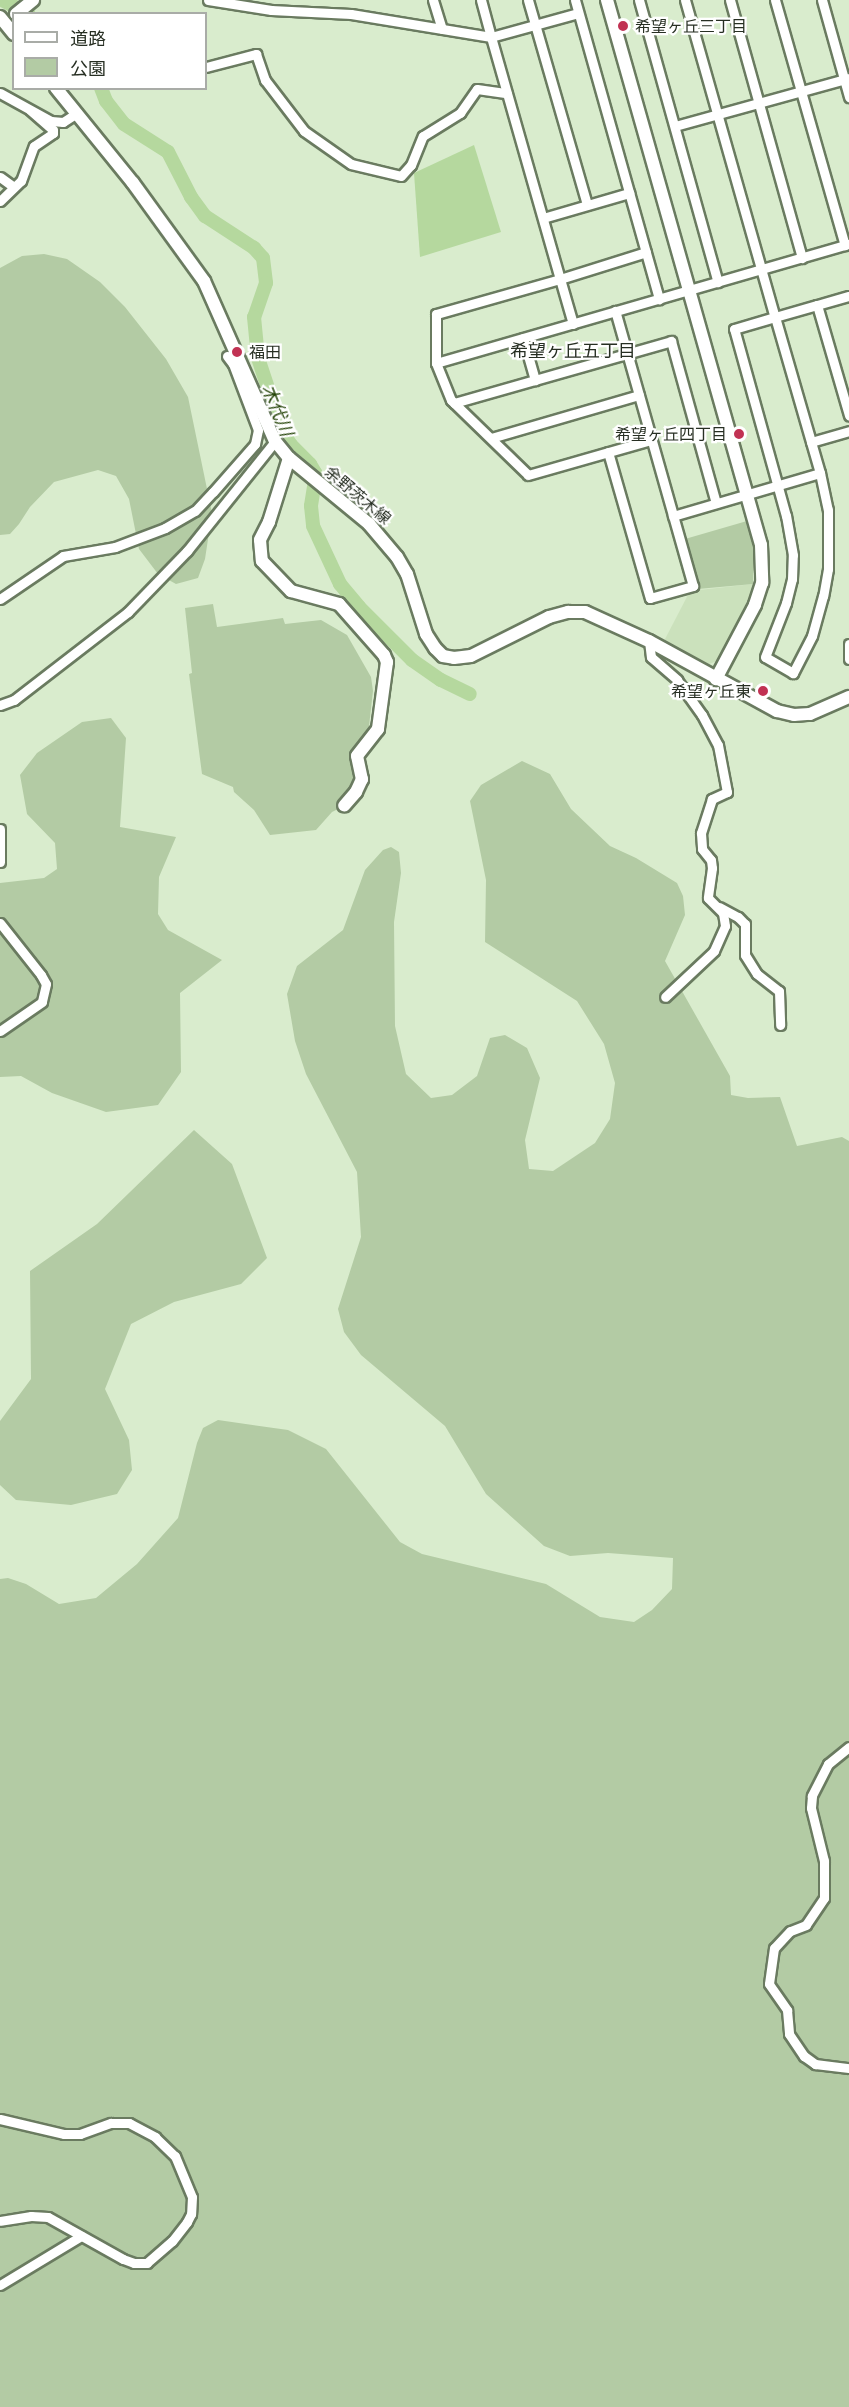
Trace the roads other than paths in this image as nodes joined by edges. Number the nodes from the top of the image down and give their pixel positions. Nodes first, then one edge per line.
1 (33, 0) edge
2 (208, 0) edge
3 (311, 0) edge
4 (434, 0) edge
5 (481, 0) edge
6 (528, 0) edge
7 (574, 0) edge
8 (607, 0) edge
9 (639, 0) edge
10 (685, 0) edge
11 (730, 0) edge
12 (775, 0) edge
13 (822, 0) edge
14 (309, 11) junction
15 (17, 12) edge
16 (578, 14) junction
17 (535, 25) junction
18 (442, 29) junction
19 (491, 38) junction
20 (207, 67) edge
21 (847, 79) edge
22 (58, 90) edge
23 (801, 91) junction
24 (0, 93) edge
25 (507, 93) junction
26 (849, 97) edge
27 (759, 103) junction
28 (30, 110) junction
29 (77, 113) junction
30 (717, 115) junction
31 (675, 126) junction
32 (0, 177) edge
33 (14, 187) junction
34 (629, 193) junction
35 (0, 201) edge
36 (587, 205) junction
37 (543, 218) junction
38 (847, 245) edge
39 (646, 252) junction
40 (802, 258) junction
41 (762, 269) junction
42 (560, 279) junction
43 (718, 282) junction
44 (689, 290) junction
45 (849, 296) edge
46 (659, 299) junction
47 (818, 305) junction
48 (615, 311) junction
49 (775, 317) junction
50 (573, 324) junction
51 (523, 338) junction
52 (627, 353) junction
53 (227, 356) dead end
54 (436, 363) junction
55 (535, 380) junction
56 (846, 389) edge
57 (639, 395) junction
58 (454, 403) junction
59 (849, 415) edge
60 (849, 430) edge
61 (491, 438) junction
62 (651, 440) junction
63 (275, 441) junction
64 (811, 442) junction
65 (608, 452) junction
66 (289, 458) junction
67 (820, 473) junction
68 (778, 486) junction
69 (747, 494) junction
70 (716, 503) junction
71 (673, 516) junction
72 (0, 599) edge
73 (649, 641) junction
74 (849, 644) edge
75 (849, 659) edge
76 (716, 679) junction
77 (849, 697) edge
78 (0, 705) edge
79 (344, 806) dead end
80 (0, 829) edge
81 (0, 862) edge
82 (716, 906) junction
83 (0, 923) edge
84 (665, 997) dead end
85 (780, 1025) dead end
86 (0, 1031) edge
87 (849, 1747) edge
88 (849, 2068) edge
89 (0, 2119) edge
90 (0, 2221) edge
91 (81, 2236) junction
92 (0, 2285) edge

1 - 15 street
2 - 14 street
3 - 14 street
4 - 18 street
5 - 19 street
6 - 17 street
7 - 16 street
8 - 44 street
9 - 31 street
10 - 30 street
11 - 27 street
12 - 23 street
13 - 21 street
14 - 18 street
16 - 17 street
16 - 34 street
17 - 19 street
17 - 36 street
18 - 19 street
19 - 25 street
20 - 25 street
21 - 23 street
21 - 26 street
22 - 29 street, 余野茨木線
23 - 27 street
23 - 38 street
24 - 28 street
25 - 37 street
27 - 30 street
27 - 40 street
28 - 29 street
28 - 33 street
29 - 63 street, 余野茨木線
30 - 31 street
30 - 41 street
31 - 43 street
32 - 33 street
33 - 35 street
34 - 36 street
34 - 39 street
36 - 37 street
37 - 42 street
38 - 40 street
39 - 42 street
39 - 46 street
40 - 41 street
41 - 43 street
41 - 49 street
42 - 50 street
42 - 54 street
43 - 44 street
44 - 46 street
44 - 69 street
45 - 47 street
46 - 48 street
47 - 49 street
47 - 56 street
48 - 50 street
48 - 52 street
49 - 64 street
49 - 68 street
50 - 51 street
51 - 54 street
51 - 55 street
52 - 55 street
52 - 57 street
52 - 70 street
53 - 72 street
54 - 58 street
55 - 58 street
56 - 59 street
57 - 61 street
57 - 62 street
58 - 61 street
60 - 64 street
61 - 65 street
62 - 65 street
62 - 71 street
63 - 66 street, 余野茨木線
63 - 78 street
64 - 67 street
65 - 71 street
66 - 73 street, 余野茨木線
66 - 79 street
67 - 68 street
67 - 68 street
68 - 69 street
69 - 70 street
69 - 76 street
70 - 71 street
73 - 76 street, 余野茨木線
73 - 82 street
74 - 75 street
76 - 77 street, 余野茨木線
80 - 81 street
82 - 84 street
82 - 85 street
83 - 86 street
87 - 88 street
89 - 91 street
90 - 91 street
91 - 92 street

